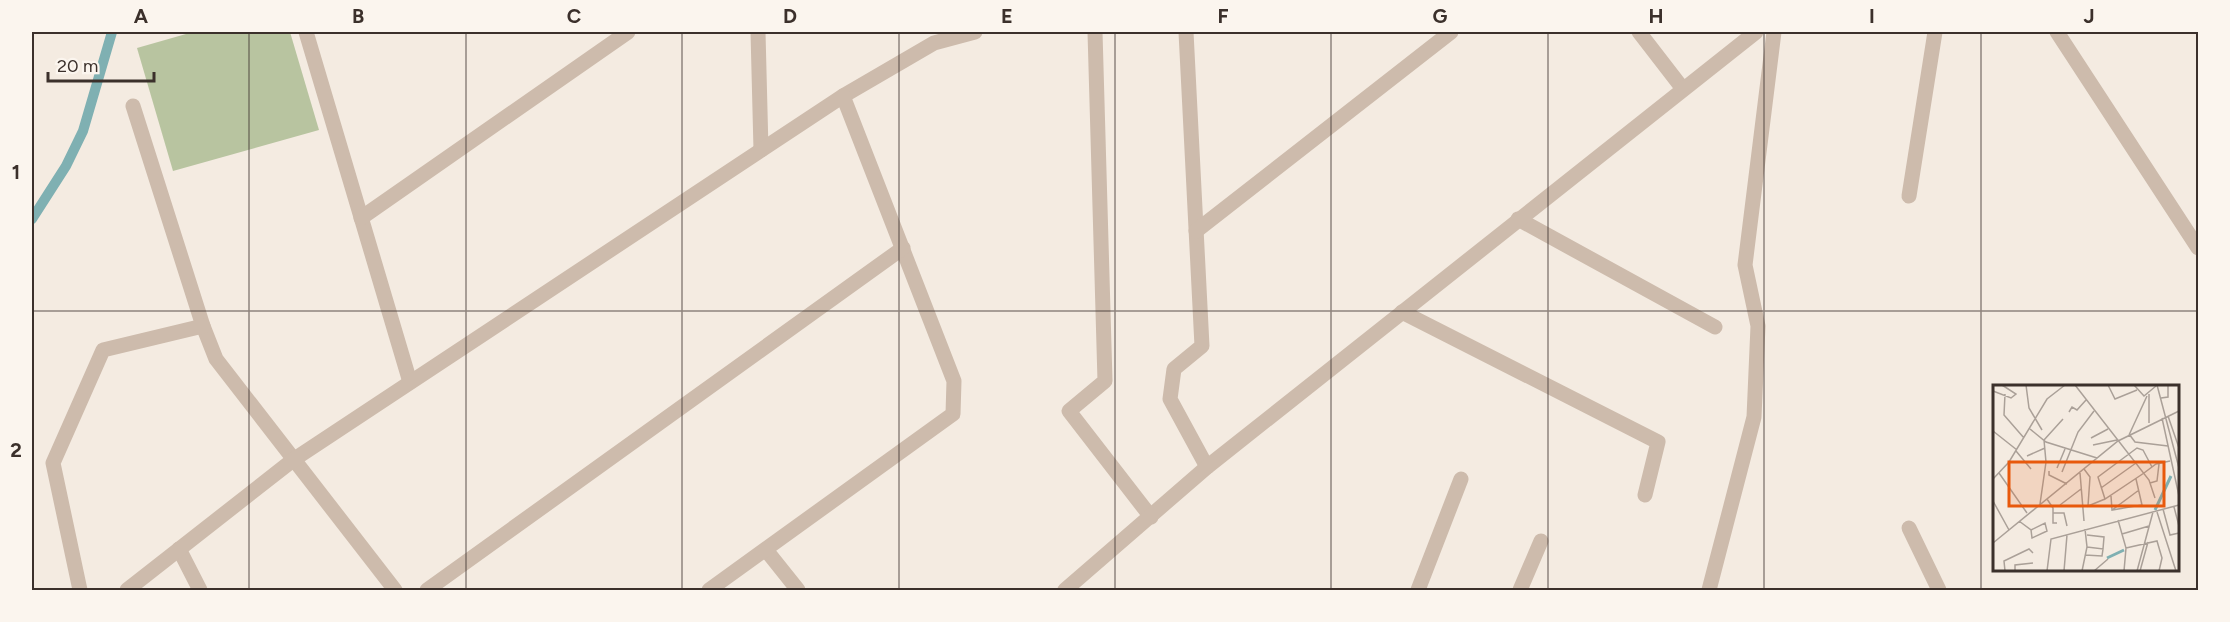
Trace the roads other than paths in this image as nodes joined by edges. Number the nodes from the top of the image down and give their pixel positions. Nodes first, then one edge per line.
1 (306, 32) edge
2 (628, 32) edge
3 (758, 32) edge
4 (975, 32) edge
5 (1095, 32) edge
6 (1186, 32) edge
7 (1451, 32) edge
8 (1639, 32) edge
9 (1756, 32) edge
10 (1774, 32) edge
11 (1935, 32) edge
12 (2057, 32) edge
13 (1683, 89) junction
14 (843, 96) junction
15 (134, 106) dead end
16 (761, 150) junction
17 (1909, 196) dead end
18 (361, 218) junction
19 (1518, 219) junction
20 (1196, 231) junction
21 (903, 248) junction
22 (2199, 248) edge
23 (1402, 312) junction
24 (203, 326) junction
25 (1715, 327) dead end
26 (410, 382) junction
27 (293, 460) junction
28 (1207, 467) junction
29 (1461, 479) dead end
30 (1645, 495) dead end
31 (1151, 517) junction
32 (1909, 528) dead end
33 (1541, 541) dead end
34 (179, 549) junction
35 (766, 550) junction
36 (80, 591) edge
37 (128, 591) edge
38 (200, 591) edge
39 (395, 591) edge
40 (427, 591) edge
41 (709, 591) edge
42 (798, 591) edge
43 (1065, 591) edge
44 (1418, 591) edge
45 (1520, 591) edge
46 (1709, 591) edge
47 (1939, 591) edge

1 - 18 street
2 - 18 street
3 - 16 street
4 - 14 street
5 - 31 street
6 - 20 street
7 - 20 street
8 - 13 street
9 - 13 street
10 - 46 street
11 - 17 street
12 - 22 street
13 - 19 street
14 - 16 street
14 - 21 street
15 - 24 street
16 - 26 street
18 - 26 street
19 - 23 street
19 - 25 street
20 - 28 street
21 - 35 street
21 - 40 street
23 - 28 street
23 - 30 street
24 - 27 street
24 - 36 street
26 - 27 street
27 - 34 street
27 - 39 street
28 - 31 street
29 - 44 street
31 - 43 street
32 - 47 street
33 - 45 street
34 - 37 street
34 - 38 street
35 - 41 street
35 - 42 street

